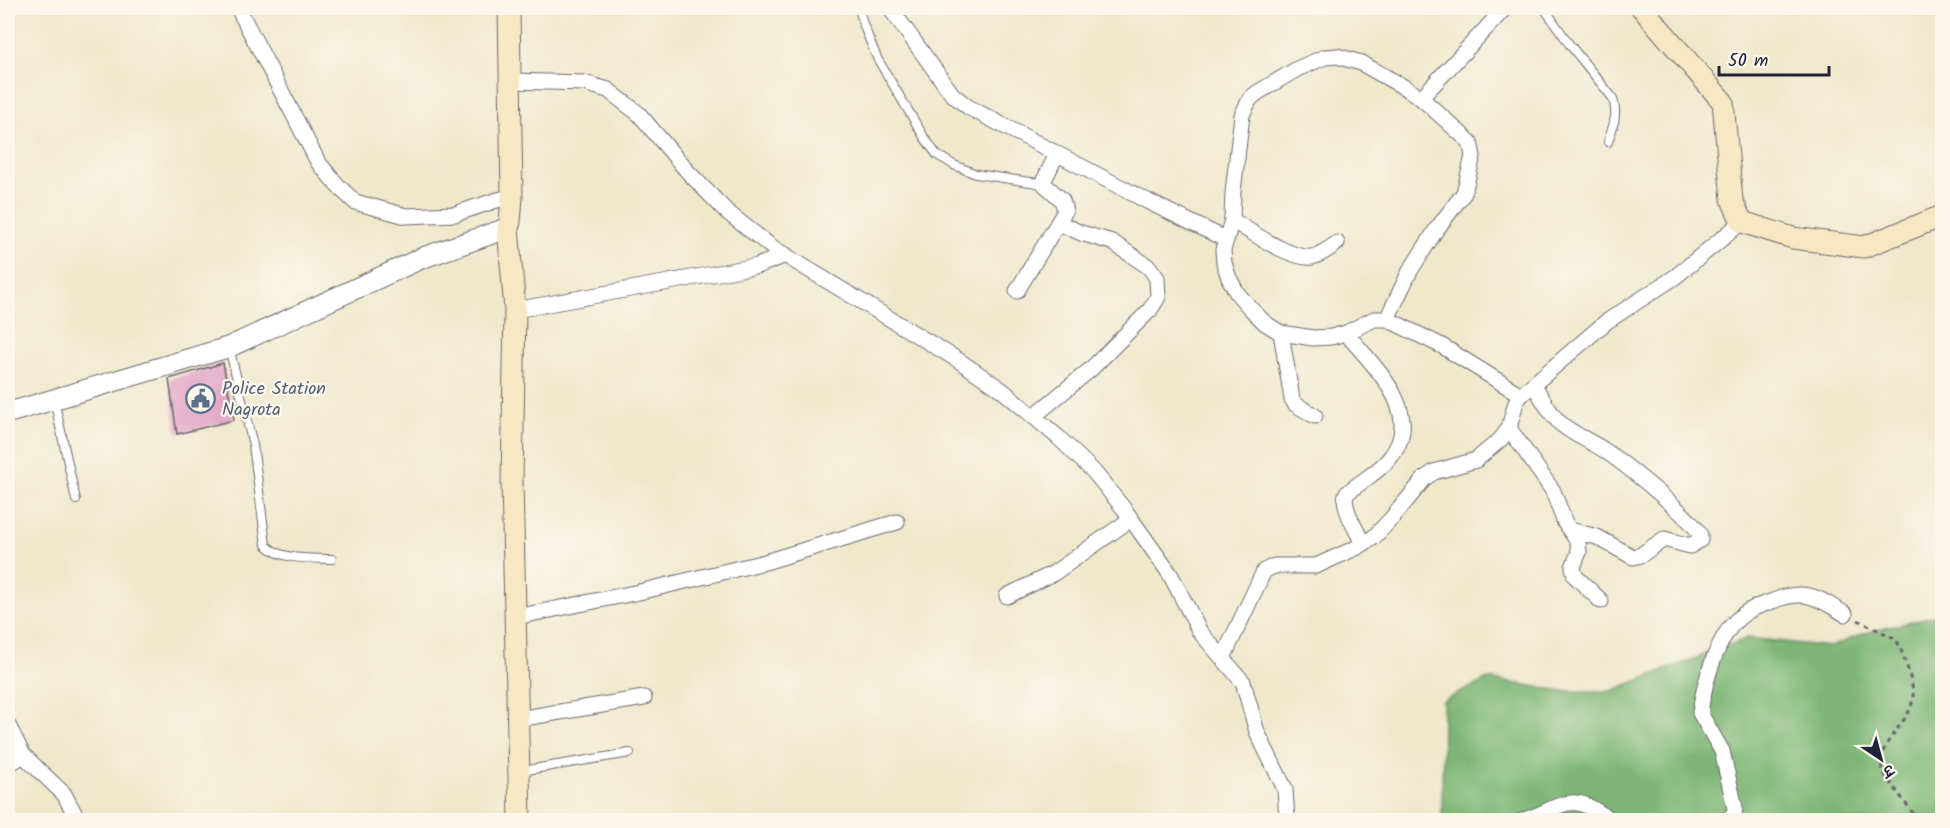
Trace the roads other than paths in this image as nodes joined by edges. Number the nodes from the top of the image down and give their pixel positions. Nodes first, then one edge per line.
1 (238, 8) edge
2 (509, 8) edge
3 (859, 8) edge
4 (890, 8) edge
5 (1505, 8) edge
6 (1544, 8) edge
7 (1642, 8) edge
8 (510, 81) junction
9 (1421, 98) junction
10 (1608, 142) dead end
11 (1057, 154) junction
12 (1044, 184) junction
13 (512, 197) junction
14 (1942, 216) edge
15 (1232, 220) junction
16 (1742, 222) junction
17 (1059, 223) junction
18 (508, 228) junction
19 (1225, 239) junction
20 (1337, 243) dead end
21 (786, 255) junction
22 (1017, 291) dead end
23 (515, 310) junction
24 (1387, 319) junction
25 (1281, 333) junction
26 (1346, 333) junction
27 (229, 347) junction
28 (1534, 385) junction
29 (1521, 395) junction
30 (54, 399) junction
31 (8, 413) edge
32 (1034, 416) junction
33 (1315, 416) dead end
34 (1509, 428) junction
35 (76, 500) dead end
36 (1131, 519) junction
37 (897, 522) dead end
38 (1570, 530) junction
39 (1363, 544) junction
40 (332, 559) dead end
41 (1007, 597) dead end
42 (1601, 601) dead end
43 (1845, 614) road end
44 (516, 617) junction
45 (1223, 658) junction
46 (644, 698) dead end
47 (518, 719) junction
48 (8, 725) edge
49 (630, 753) dead end
50 (23, 755) junction
51 (8, 765) edge
52 (519, 771) junction
53 (78, 820) edge
54 (520, 820) edge
55 (1287, 820) edge
56 (1523, 820) edge
57 (1611, 820) edge
58 (1727, 820) edge

1 - 13 street
2 - 8 main road
3 - 12 lane
4 - 11 street
5 - 9 street
6 - 10 lane
7 - 16 main road
8 - 13 main road
8 - 21 street
9 - 15 street
9 - 24 street
11 - 12 street
11 - 19 street
12 - 17 street
13 - 18 main road
14 - 16 main road
15 - 19 street
15 - 20 street
16 - 28 street
17 - 22 street
17 - 32 street
18 - 23 main road
18 - 27 street
19 - 25 street
21 - 23 street
21 - 32 street
23 - 44 main road
24 - 26 street
24 - 29 street
25 - 26 street
25 - 33 street
26 - 39 street
27 - 30 street
27 - 40 lane
28 - 29 street
28 - 38 street
29 - 34 street
30 - 31 street
30 - 35 lane
32 - 36 street
34 - 38 street
34 - 39 street
36 - 41 street
36 - 45 street
37 - 44 street
38 - 42 street
39 - 45 street
43 - 58 street
44 - 47 main road
45 - 55 street
46 - 47 street
47 - 52 main road
48 - 50 street
49 - 52 lane
50 - 51 street
50 - 53 street
52 - 54 main road
56 - 57 street

